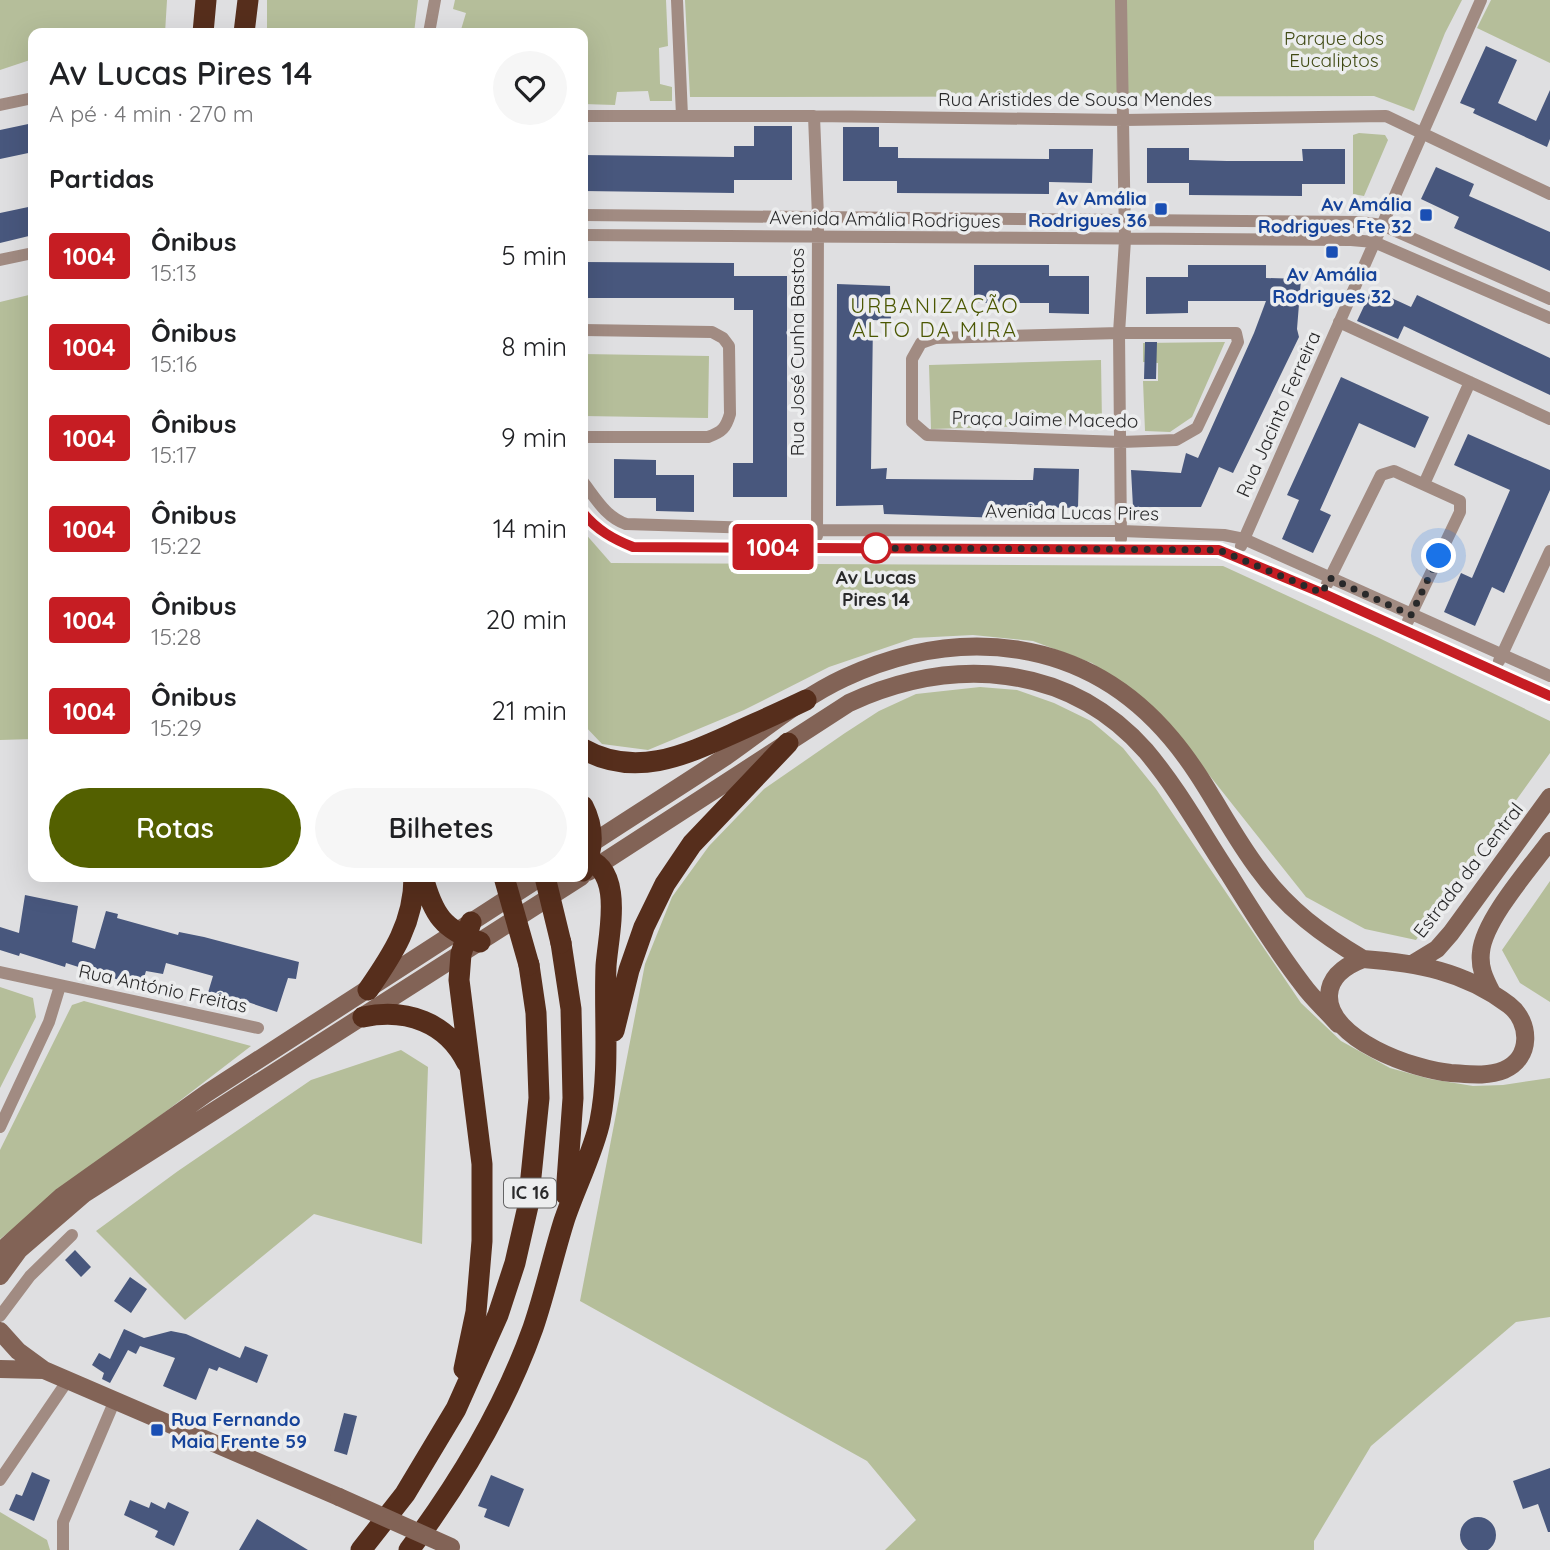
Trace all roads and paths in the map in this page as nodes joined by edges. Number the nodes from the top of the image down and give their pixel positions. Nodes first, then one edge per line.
1 (206, 0) edge
2 (248, 0) edge
3 (435, 0) edge
4 (677, 0) edge
5 (1121, 0) edge
6 (1481, 0) edge
7 (203, 28) edge
8 (245, 28) edge
9 (430, 28) edge
10 (28, 99) edge
11 (0, 105) edge
12 (588, 116) edge
13 (682, 116) junction
14 (814, 116) junction
15 (1124, 120) junction
16 (1422, 133) junction
17 (1550, 194) edge
18 (588, 215) edge
19 (818, 217) junction
20 (1125, 218) junction
21 (1382, 225) junction
22 (588, 235) edge
23 (816, 237) junction
24 (1125, 240) junction
25 (1374, 242) junction
26 (28, 254) edge
27 (0, 260) edge
28 (1550, 299) edge
29 (1550, 318) edge
30 (1339, 322) junction
31 (588, 330) edge
32 (1119, 333) junction
33 (1470, 382) junction
34 (1550, 419) edge
35 (588, 437) edge
36 (1121, 442) junction
37 (1424, 484) junction
38 (588, 489) edge
39 (588, 520) edge
40 (817, 530) junction
41 (1122, 531) junction
42 (1244, 540) junction
43 (818, 547) junction
44 (1120, 550) junction
45 (1550, 551) edge
46 (1237, 556) junction
47 (1330, 578) junction
48 (1322, 593) junction
49 (1411, 615) junction
50 (1403, 630) junction
51 (1502, 655) junction
52 (1495, 671) junction
53 (1550, 677) edge
54 (1550, 696) edge
55 (806, 700) junction
56 (788, 743) junction
57 (588, 752) edge
58 (1550, 797) edge
59 (588, 819) edge
60 (1550, 841) edge
61 (588, 850) edge
62 (588, 863) edge
63 (588, 863) edge
64 (588, 866) edge
65 (414, 882) edge
66 (425, 882) edge
67 (505, 882) edge
68 (537, 882) edge
69 (544, 882) edge
70 (558, 882) edge
71 (467, 938) junction
72 (1363, 959) junction
73 (1414, 963) junction
74 (0, 972) edge
75 (60, 985) junction
76 (368, 990) junction
77 (1492, 993) junction
78 (363, 1017) junction
79 (1338, 1024) junction
80 (258, 1028) dead end
81 (469, 1069) junction
82 (605, 1071) junction
83 (0, 1127) edge
84 (564, 1221) junction
85 (72, 1235) dead end
86 (0, 1252) edge
87 (0, 1276) edge
88 (0, 1316) edge
89 (0, 1331) edge
90 (0, 1369) edge
91 (44, 1370) junction
92 (68, 1380) junction
93 (115, 1401) junction
94 (456, 1409) junction
95 (0, 1480) edge
96 (455, 1548) edge
97 (62, 1550) edge
98 (362, 1550) edge
99 (409, 1550) edge

1 - 7 highway
2 - 8 highway
3 - 9 street
4 - 13 street
5 - 15 street
6 - 16 street, Rua Jacinto Ferreira
10 - 11 street
12 - 13 street, Rua Aristides de Sousa Mendes
13 - 14 street, Rua Aristides de Sousa Mendes
14 - 15 street, Rua Aristides de Sousa Mendes
14 - 19 street, Rua José Cunha Bastos
15 - 16 street, Rua Aristides de Sousa Mendes
15 - 20 street
16 - 17 street, Rua Aristides de Sousa Mendes
16 - 21 street, Rua Jacinto Ferreira
18 - 19 street, Avenida Amália Rodrigues
19 - 20 street, Avenida Amália Rodrigues
19 - 23 street, Rua José Cunha Bastos
20 - 21 street, Avenida Amália Rodrigues
20 - 24 street
21 - 25 street, Rua Jacinto Ferreira
21 - 28 street, Avenida Amália Rodrigues
22 - 23 street, Avenida Amália Rodrigues
23 - 24 street, Avenida Amália Rodrigues
23 - 40 street, Rua José Cunha Bastos
24 - 25 street, Avenida Amália Rodrigues
24 - 32 street
25 - 29 street, Avenida Amália Rodrigues
25 - 30 street, Rua Jacinto Ferreira
26 - 27 street
30 - 33 street
30 - 42 street, Rua Jacinto Ferreira
31 - 35 street
32 - 36 street
32 - 36 street, Praça Jaime Macedo
32 - 36 street, Praça Jaime Macedo
33 - 34 street
33 - 37 street
36 - 41 street
37 - 47 street
37 - 49 street
38 - 40 street, Avenida Lucas Pires
39 - 43 street, Avenida Lucas Pires
40 - 41 street, Avenida Lucas Pires
40 - 43 street, Rua José Cunha Bastos
41 - 42 street, Avenida Lucas Pires
41 - 44 street
42 - 46 street, Rua Jacinto Ferreira
42 - 47 street, Avenida Lucas Pires
43 - 44 street, Avenida Lucas Pires
44 - 46 street, Avenida Lucas Pires
45 - 51 street
46 - 48 street, Avenida Lucas Pires
47 - 48 street
47 - 49 street, Avenida Lucas Pires
48 - 50 street, Avenida Lucas Pires
49 - 50 street
49 - 51 street, Avenida Lucas Pires
50 - 52 street, Avenida Lucas Pires
51 - 52 street
51 - 53 street, Avenida Lucas Pires
52 - 54 street, Avenida Lucas Pires
55 - 57 highway
55 - 62 main road
55 - 72 main road
56 - 63 main road
56 - 79 main road
56 - 82 highway
58 - 73 main road, Estrada da Central
59 - 61 highway
60 - 77 main road
64 - 82 highway
65 - 76 highway
66 - 71 highway
67 - 94 highway, IC 16, bridge
68 - 71 main road
69 - 84 highway, IC 16, bridge
70 - 71 main road
71 - 76 main road
71 - 78 main road
71 - 81 highway
72 - 73 main road
72 - 79 main road
73 - 77 main road
74 - 75 street, Rua António Freitas
75 - 80 street, Rua António Freitas
75 - 83 street, Rua António Freitas
76 - 86 main road
77 - 79 main road
78 - 81 highway
78 - 87 main road
81 - 94 highway
82 - 84 highway
84 - 99 highway, IC 16
85 - 88 street
89 - 91 main road
90 - 91 main road
91 - 92 main road
92 - 93 main road
92 - 95 street
93 - 96 main road, bridge
93 - 97 street
94 - 98 highway, IC 16

